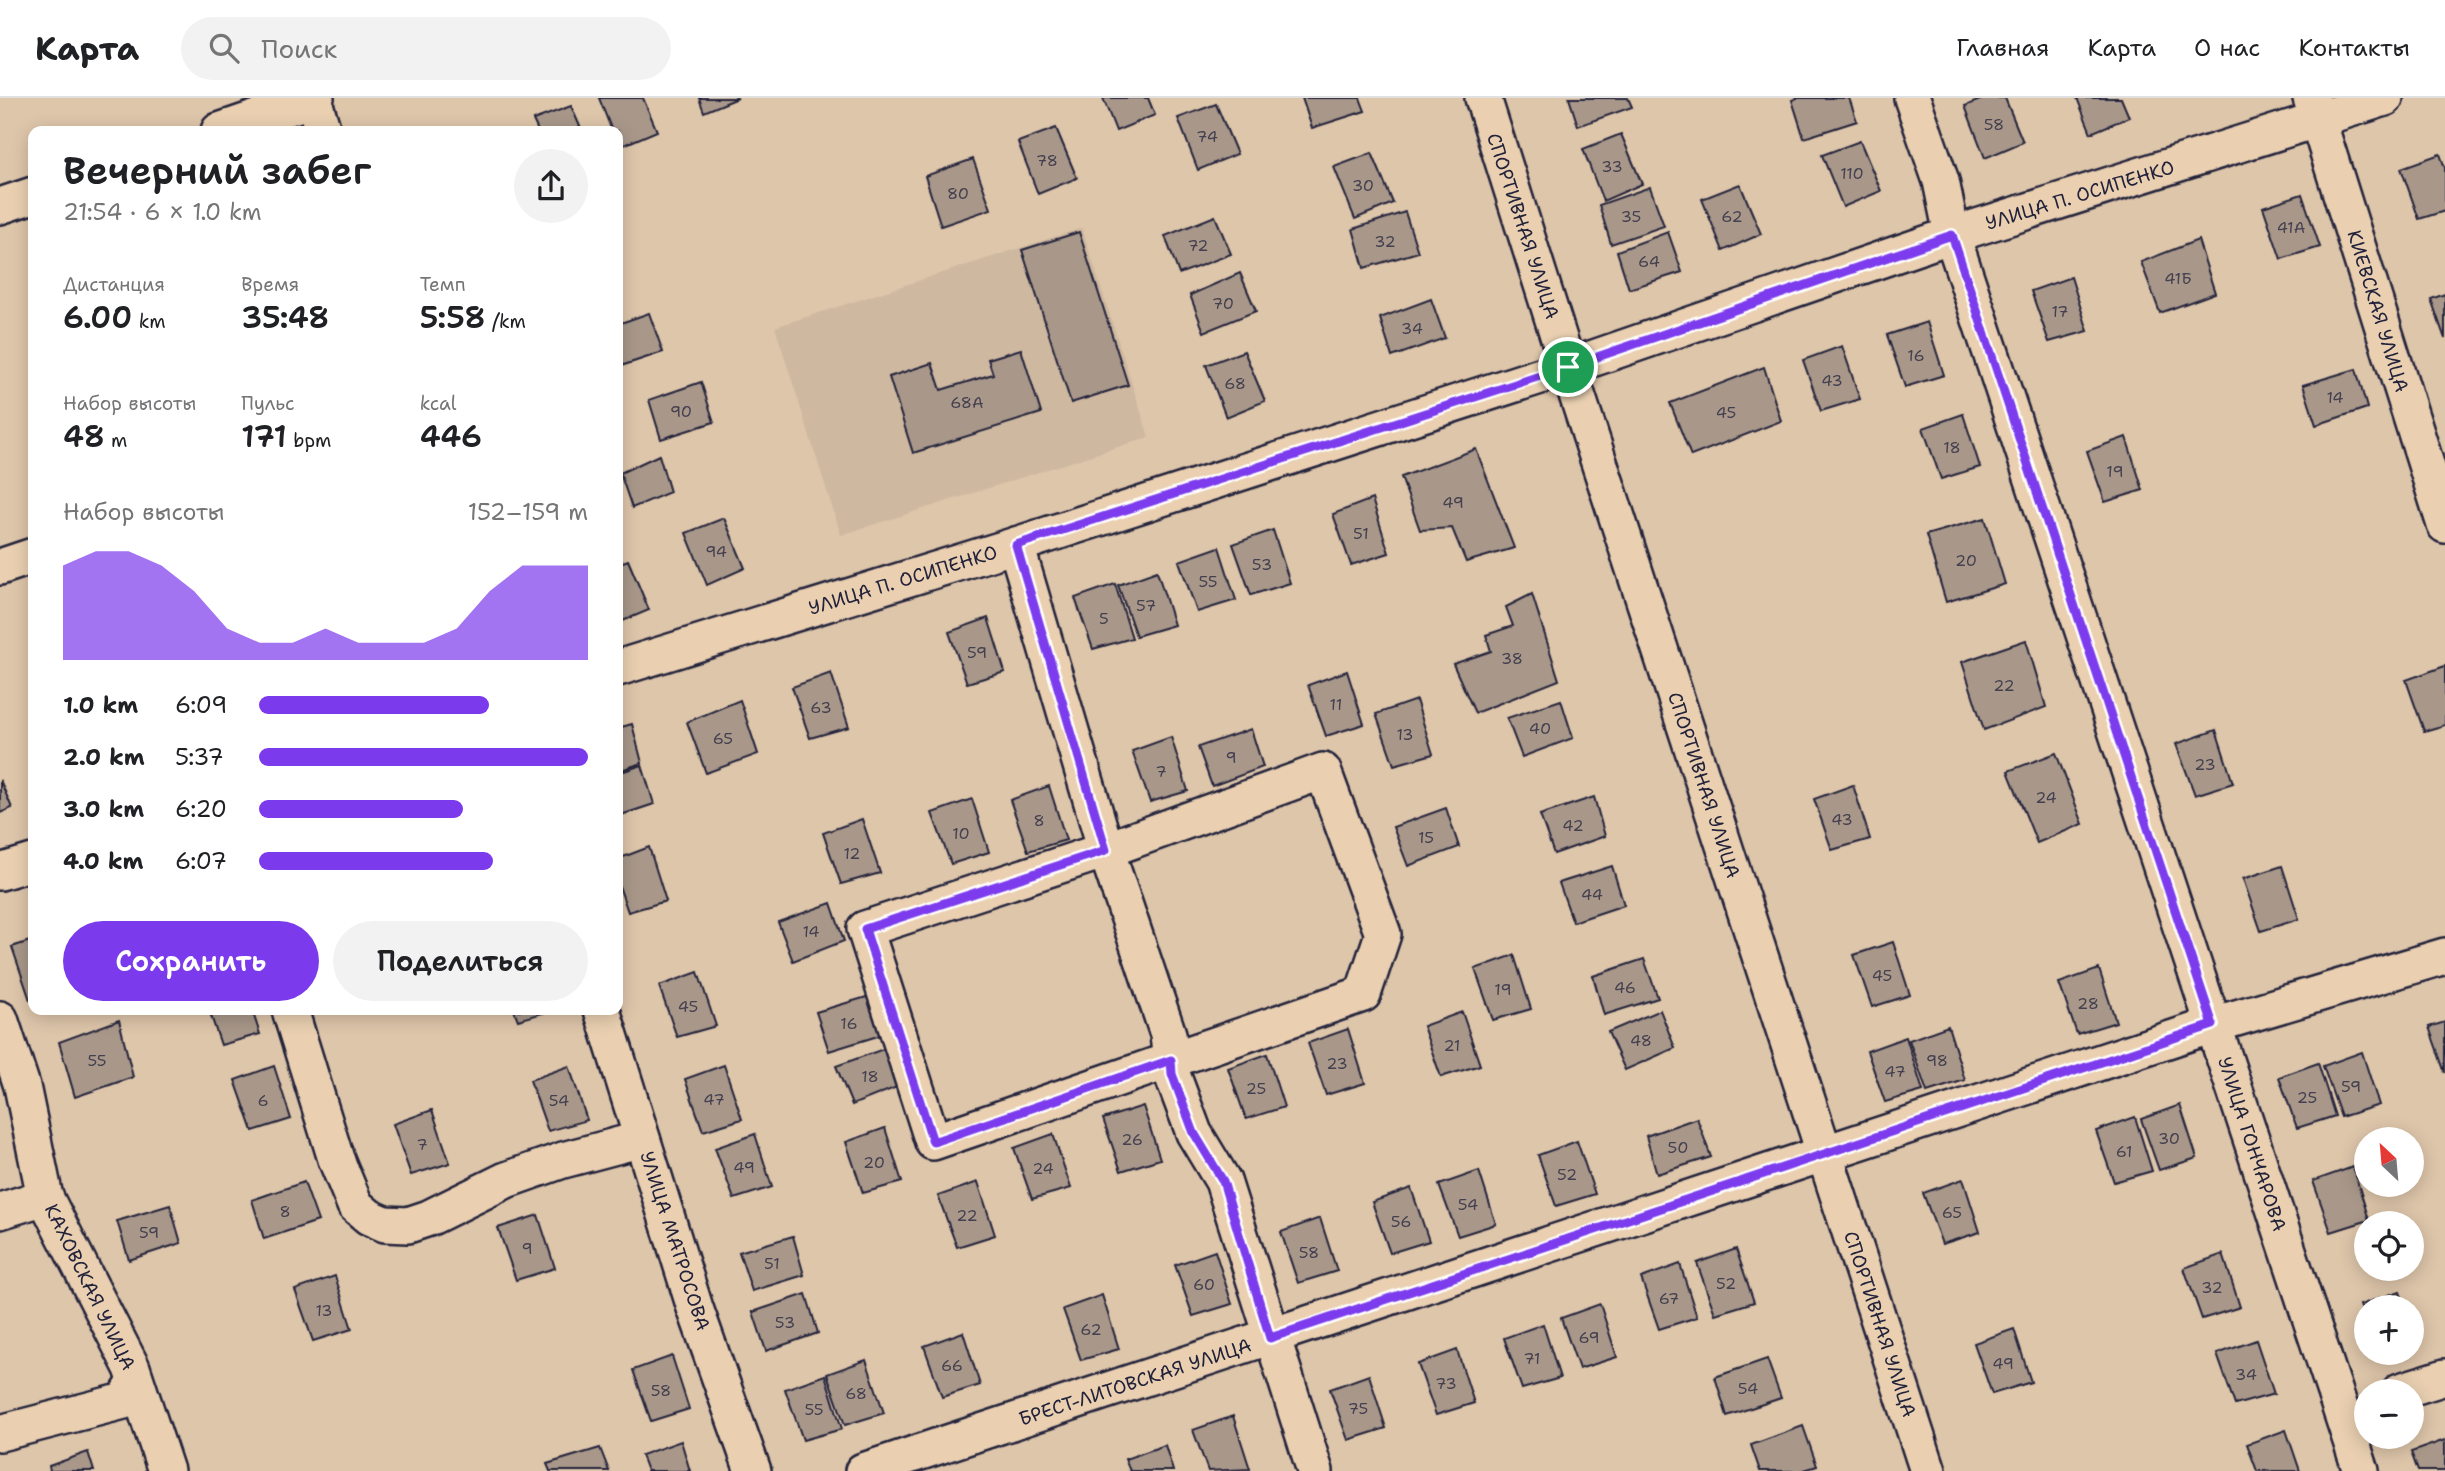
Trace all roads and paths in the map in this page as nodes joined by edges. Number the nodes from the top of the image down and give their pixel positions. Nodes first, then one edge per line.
1 (1483, 98) edge
2 (1912, 98) edge
3 (2385, 98) edge
4 (316, 107) edge
5 (2315, 109) edge
6 (239, 126) edge
7 (28, 197) edge
8 (0, 206) edge
9 (1952, 235) junction
10 (1568, 367) junction
11 (2445, 525) edge
12 (1016, 545) junction
13 (28, 558) edge
14 (0, 567) edge
15 (623, 666) edge
16 (1106, 850) junction
17 (28, 864) edge
18 (0, 872) edge
19 (2445, 956) edge
20 (292, 1015) edge
21 (604, 1015) edge
22 (0, 1019) edge
23 (2213, 1025) junction
24 (1171, 1060) junction
25 (642, 1139) junction
26 (1825, 1155) junction
27 (46, 1197) junction
28 (0, 1211) edge
29 (1270, 1338) junction
30 (2445, 1377) edge
31 (136, 1382) junction
32 (2424, 1384) edge
33 (2353, 1406) edge
34 (0, 1433) edge
35 (166, 1471) edge
36 (752, 1471) edge
37 (863, 1471) edge
38 (1315, 1471) edge
39 (1928, 1471) edge
40 (2361, 1471) edge

1 - 10 street, СПОРТИВНАЯ УЛИЦА
2 - 9 street, УЛИЦА ГОНЧАРОВА
3 - 5 street, УЛИЦА П. ОСИПЕНКО
4 - 6 street
5 - 9 street, УЛИЦА П. ОСИПЕНКО
5 - 11 street, КИЕВСКАЯ УЛИЦА
7 - 8 street
9 - 10 street, УЛИЦА П. ОСИПЕНКО
9 - 23 street, УЛИЦА ГОНЧАРОВА
10 - 12 street, УЛИЦА П. ОСИПЕНКО
10 - 26 street, СПОРТИВНАЯ УЛИЦА
12 - 15 street, УЛИЦА П. ОСИПЕНКО
12 - 16 street
13 - 14 street
16 - 24 street
16 - 24 street
16 - 24 street
17 - 18 street
19 - 23 street, БРЕСТ-ЛИТОВСКАЯ УЛИЦА
20 - 25 street
21 - 25 street, УЛИЦА МАТРОСОВА
22 - 27 street, КАХОВСКАЯ УЛИЦА
23 - 26 street, БРЕСТ-ЛИТОВСКАЯ УЛИЦА
23 - 33 street, УЛИЦА ГОНЧАРОВА
24 - 29 street
25 - 36 street, УЛИЦА МАТРОСОВА
26 - 29 street, БРЕСТ-ЛИТОВСКАЯ УЛИЦА
26 - 39 street, СПОРТИВНАЯ УЛИЦА
27 - 28 street
27 - 31 street, КАХОВСКАЯ УЛИЦА
29 - 37 street, БРЕСТ-ЛИТОВСКАЯ УЛИЦА
29 - 38 street
30 - 32 street
31 - 34 street
31 - 35 street, КАХОВСКАЯ УЛИЦА
33 - 40 street, УЛИЦА ГОНЧАРОВА

